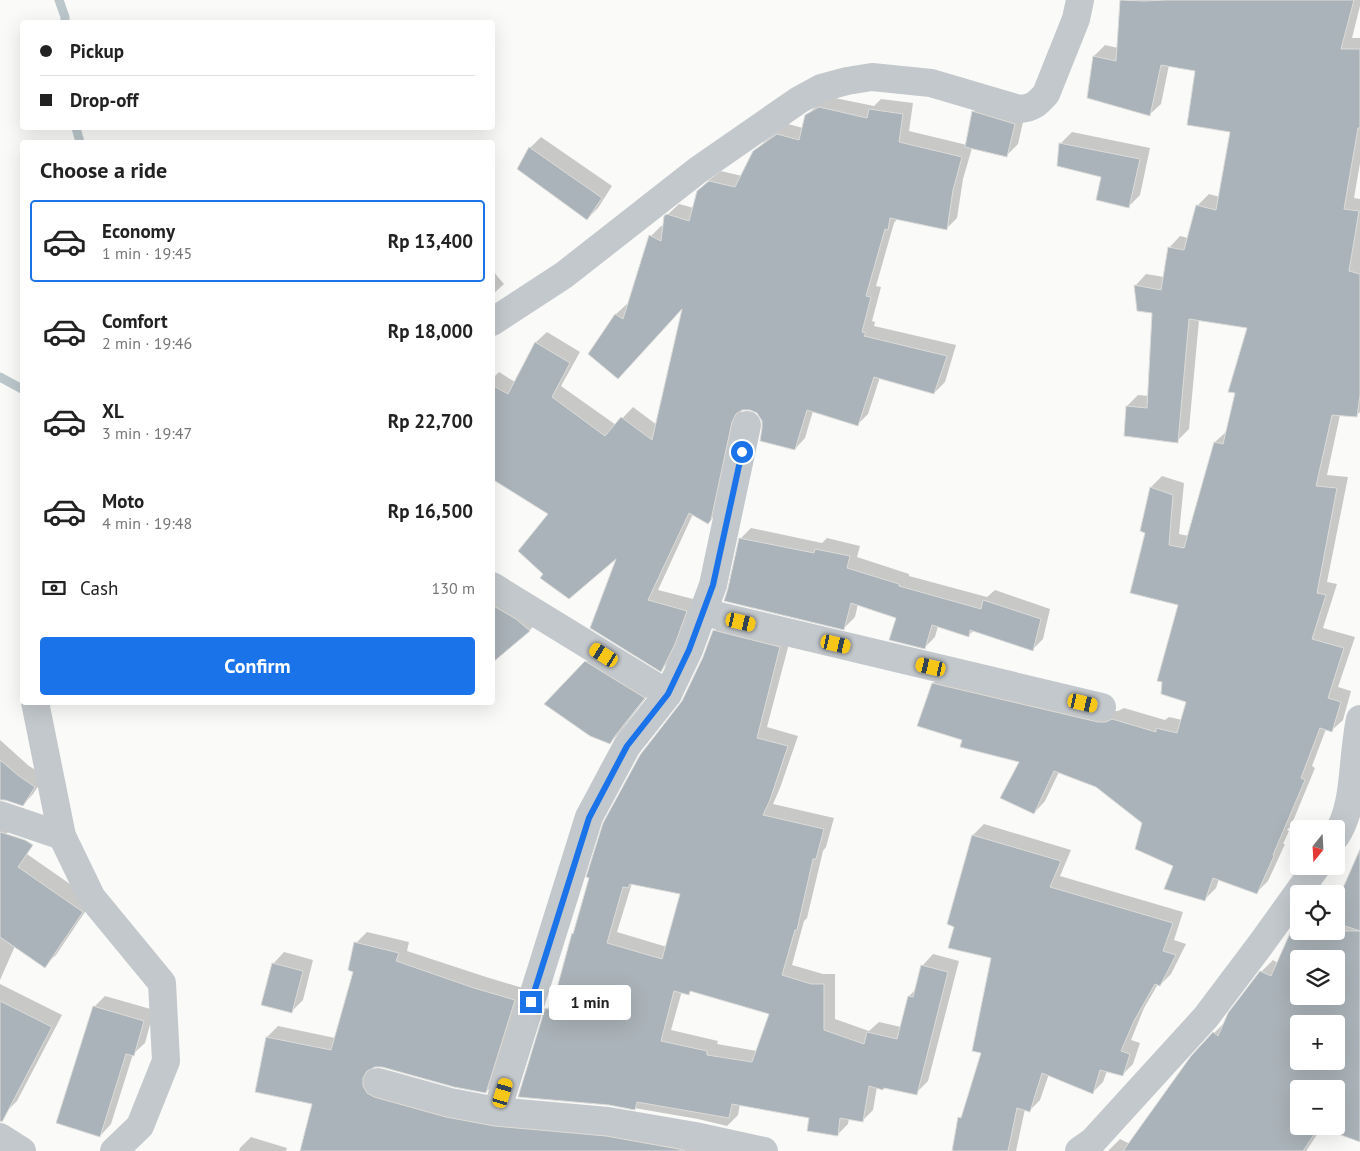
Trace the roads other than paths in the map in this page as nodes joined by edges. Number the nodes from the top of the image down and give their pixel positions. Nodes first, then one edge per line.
1 (1080, 0) edge
2 (495, 320) edge
3 (747, 425) dead end
4 (495, 588) edge
5 (703, 612) junction
6 (668, 694) junction
7 (36, 705) edge
8 (1102, 707) dead end
9 (1360, 719) edge
10 (0, 815) edge
11 (1344, 820) edge
12 (62, 836) junction
13 (1311, 875) edge
14 (378, 1082) dead end
15 (497, 1112) junction
16 (0, 1137) edge
17 (22, 1151) edge
18 (114, 1151) edge
19 (764, 1151) edge
20 (1079, 1151) edge

1 - 2 street
3 - 5 street
4 - 6 street
5 - 6 street
5 - 8 street
6 - 15 street
7 - 12 street
9 - 11 street
10 - 12 street
12 - 18 street
13 - 20 street
14 - 15 street
15 - 19 street
16 - 17 street

